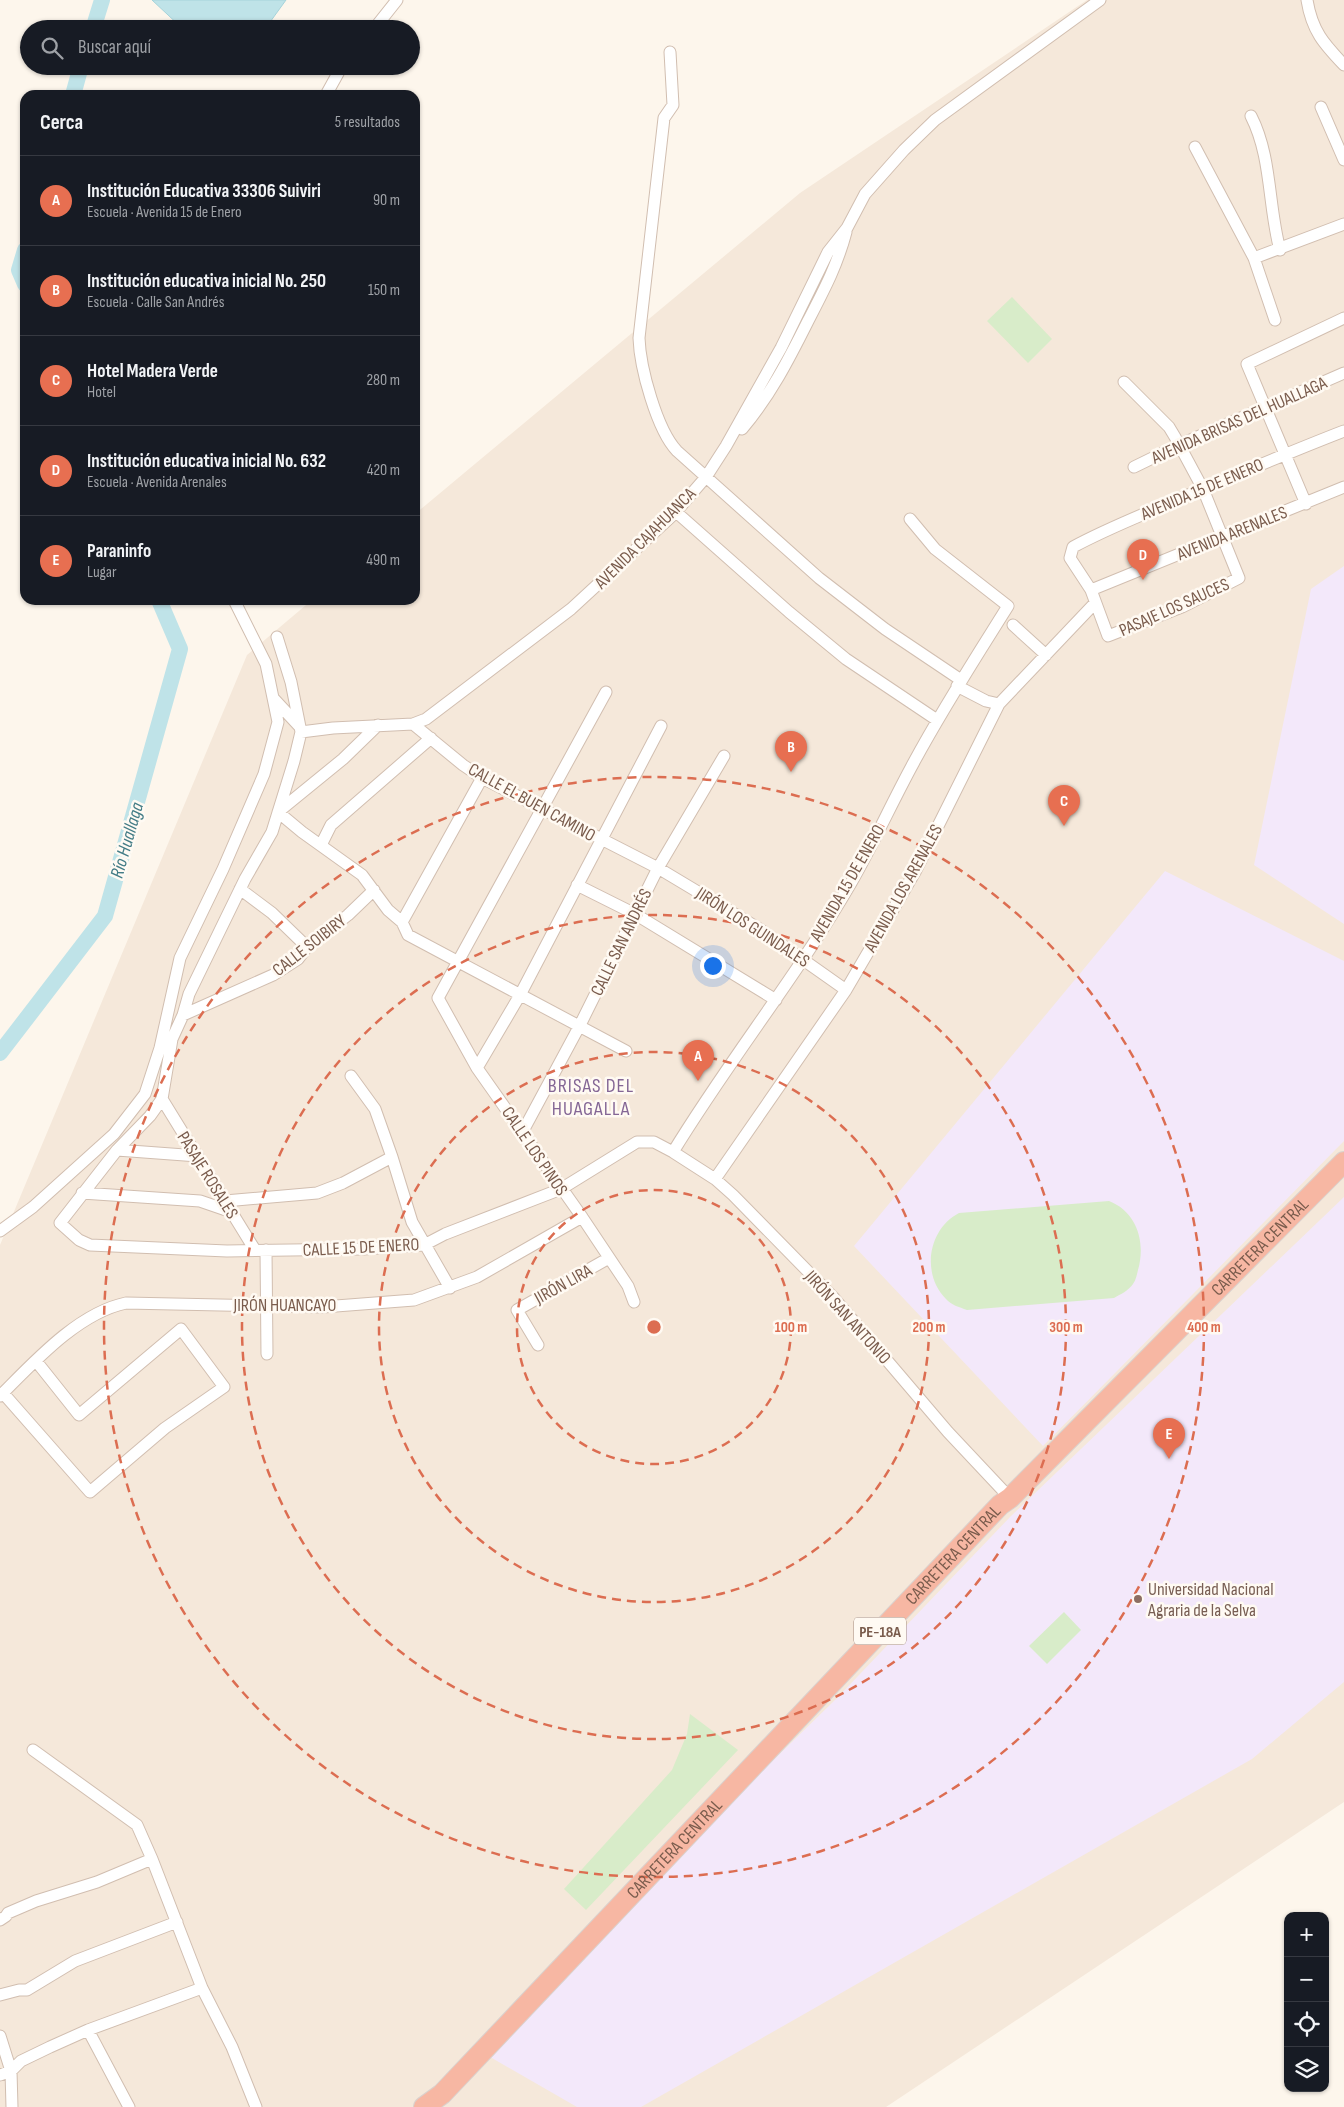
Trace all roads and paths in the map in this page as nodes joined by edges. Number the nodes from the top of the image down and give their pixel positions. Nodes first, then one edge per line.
1 (397, 0) edge
2 (1100, 0) edge
3 (1307, 0) edge
4 (381, 20) edge
5 (670, 52) dead end
6 (1344, 65) edge
7 (337, 75) edge
8 (329, 90) edge
9 (1321, 107) dead end
10 (1251, 116) dead end
11 (1195, 147) dead end
12 (1344, 160) edge
13 (1344, 224) edge
14 (1280, 250) junction
15 (1254, 258) junction
16 (1344, 318) edge
17 (1275, 320) dead end
18 (1344, 373) edge
19 (1124, 382) dead end
20 (1265, 407) junction
21 (1344, 431) edge
22 (1179, 445) junction
23 (1284, 454) junction
24 (1134, 467) dead end
25 (706, 477) junction
26 (1344, 487) edge
27 (1202, 489) junction
28 (1306, 504) junction
29 (676, 512) junction
30 (910, 519) dead end
31 (1222, 536) junction
32 (1091, 590) junction
33 (1095, 603) junction
34 (236, 605) edge
35 (1013, 625) dead end
36 (277, 637) dead end
37 (1046, 655) junction
38 (959, 683) junction
39 (606, 692) dead end
40 (273, 698) junction
41 (999, 704) junction
42 (938, 720) junction
43 (413, 724) junction
44 (378, 726) junction
45 (661, 726) dead end
46 (300, 730) junction
47 (431, 738) junction
48 (724, 756) dead end
49 (482, 778) junction
50 (541, 808) junction
51 (278, 812) junction
52 (601, 840) junction
53 (321, 845) junction
54 (658, 868) junction
55 (577, 885) junction
56 (240, 889) junction
57 (374, 890) junction
58 (635, 914) junction
59 (402, 922) junction
60 (308, 947) junction
61 (803, 960) junction
62 (458, 962) junction
63 (846, 990) junction
64 (520, 995) junction
65 (776, 1000) junction
66 (183, 1015) junction
67 (580, 1025) junction
68 (626, 1051) dead end
69 (477, 1068) junction
70 (352, 1076) dead end
71 (162, 1099) junction
72 (523, 1131) junction
73 (117, 1150) junction
74 (673, 1152) junction
75 (198, 1156) junction
76 (392, 1157) junction
77 (1344, 1162) edge
78 (715, 1179) junction
79 (560, 1189) junction
80 (82, 1193) junction
81 (225, 1201) junction
82 (232, 1212) junction
83 (582, 1217) junction
84 (0, 1231) edge
85 (424, 1246) junction
86 (261, 1250) junction
87 (609, 1258) junction
88 (450, 1288) junction
89 (634, 1302) dead end
90 (265, 1306) junction
91 (538, 1345) dead end
92 (267, 1354) dead end
93 (36, 1361) junction
94 (2, 1394) edge
95 (1010, 1498) junction
96 (33, 1750) dead end
97 (152, 1859) junction
98 (0, 1920) edge
99 (177, 1922) junction
100 (202, 1988) junction
101 (0, 1995) edge
102 (88, 2030) junction
103 (0, 2036) edge
104 (6, 2073) edge
105 (12, 2107) edge
106 (129, 2107) edge
107 (256, 2107) edge
108 (424, 2107) edge

1 - 4 street
2 - 25 street, AVENIDA CAJAHUANCA
3 - 6 street
5 - 25 street
7 - 8 street
9 - 12 street
10 - 14 street
11 - 15 street
13 - 14 street
14 - 15 street
15 - 17 street
16 - 20 street
18 - 20 street, AVENIDA BRISAS DEL HUALLAGA
19 - 22 street
20 - 22 street, AVENIDA BRISAS DEL HUALLAGA
20 - 23 street
21 - 23 street, AVENIDA 15 DE ENERO
22 - 24 street, AVENIDA BRISAS DEL HUALLAGA
22 - 27 street
23 - 27 street, AVENIDA 15 DE ENERO
23 - 28 street
25 - 29 street, AVENIDA CAJAHUANCA
25 - 38 street
26 - 28 street, AVENIDA ARENALES
27 - 31 street
27 - 32 street, AVENIDA 15 DE ENERO
28 - 31 street, AVENIDA ARENALES
29 - 42 street
29 - 43 street, AVENIDA CAJAHUANCA
30 - 38 street, AVENIDA 15 DE ENERO
31 - 32 street, AVENIDA ARENALES
31 - 33 street, PASAJE LOS SAUCES
32 - 33 street
33 - 37 street, AVENIDA LOS ARENALES
34 - 40 street
35 - 37 street
36 - 46 street
37 - 41 street, AVENIDA LOS ARENALES
38 - 41 street
38 - 42 street, AVENIDA 15 DE ENERO
39 - 50 street
40 - 46 street
40 - 84 street
41 - 63 street, AVENIDA LOS ARENALES
42 - 61 street, AVENIDA 15 DE ENERO
43 - 44 street, AVENIDA CAJAHUANCA
43 - 47 street, CALLE EL BUEN CAMINO
44 - 46 street, AVENIDA CAJAHUANCA
44 - 51 street
45 - 52 street
46 - 51 street
47 - 49 street, CALLE EL BUEN CAMINO
47 - 53 street
48 - 54 street, CALLE SAN ANDRÉS
49 - 50 street, CALLE EL BUEN CAMINO
49 - 59 street
50 - 52 street, CALLE EL BUEN CAMINO
50 - 62 street
51 - 53 street
51 - 56 street
52 - 54 street, CALLE EL BUEN CAMINO
52 - 55 street
53 - 57 street
54 - 58 street, CALLE SAN ANDRÉS
54 - 61 street, JIRÓN LOS GUINDALES
55 - 58 street
55 - 64 street
56 - 60 street
56 - 66 street
57 - 59 street
57 - 60 street, CALLE SOIBIRY
58 - 65 street
58 - 67 street, CALLE SAN ANDRÉS
59 - 62 street
60 - 66 street, CALLE SOIBIRY
61 - 63 street, JIRÓN LOS GUINDALES
61 - 65 street, AVENIDA 15 DE ENERO
62 - 64 street
62 - 69 street, CALLE LOS PINOS
63 - 78 street, AVENIDA LOS ARENALES
64 - 67 street
64 - 69 street
65 - 74 street, AVENIDA 15 DE ENERO
66 - 71 street
67 - 68 street
67 - 72 street, CALLE SAN ANDRÉS
69 - 72 street, CALLE LOS PINOS
70 - 76 street
71 - 73 street
71 - 75 street, PASAJE ROSALES
72 - 79 street, CALLE LOS PINOS
73 - 75 street
73 - 80 street
74 - 78 street, JIRÓN SAN ANTONIO
74 - 79 street, CALLE 15 DE ENERO
75 - 81 street, PASAJE ROSALES
76 - 81 street
76 - 85 street
77 - 95 highway, CARRETERA CENTRAL / PE-18A
78 - 95 street, JIRÓN SAN ANTONIO
79 - 83 street, CALLE LOS PINOS
79 - 85 street, CALLE 15 DE ENERO
80 - 82 street
80 - 86 street, CALLE 15 DE ENERO
81 - 82 street, PASAJE ROSALES
82 - 86 street, PASAJE ROSALES
83 - 87 street, CALLE LOS PINOS
83 - 88 street, JIRÓN HUANCAYO
85 - 86 street, CALLE 15 DE ENERO
85 - 88 street
86 - 90 street
87 - 89 street, CALLE LOS PINOS
87 - 91 street, JIRÓN LIRA
88 - 90 street, JIRÓN HUANCAYO
90 - 92 street
90 - 93 street, JIRÓN HUANCAYO
93 - 94 street, JIRÓN HUANCAYO
93 - 94 street
95 - 108 highway, CARRETERA CENTRAL / PE-18A
96 - 97 street
97 - 98 street
97 - 99 street
99 - 100 street
99 - 101 street
100 - 102 street
100 - 107 street
102 - 104 street
102 - 106 street
103 - 104 street
104 - 105 street

